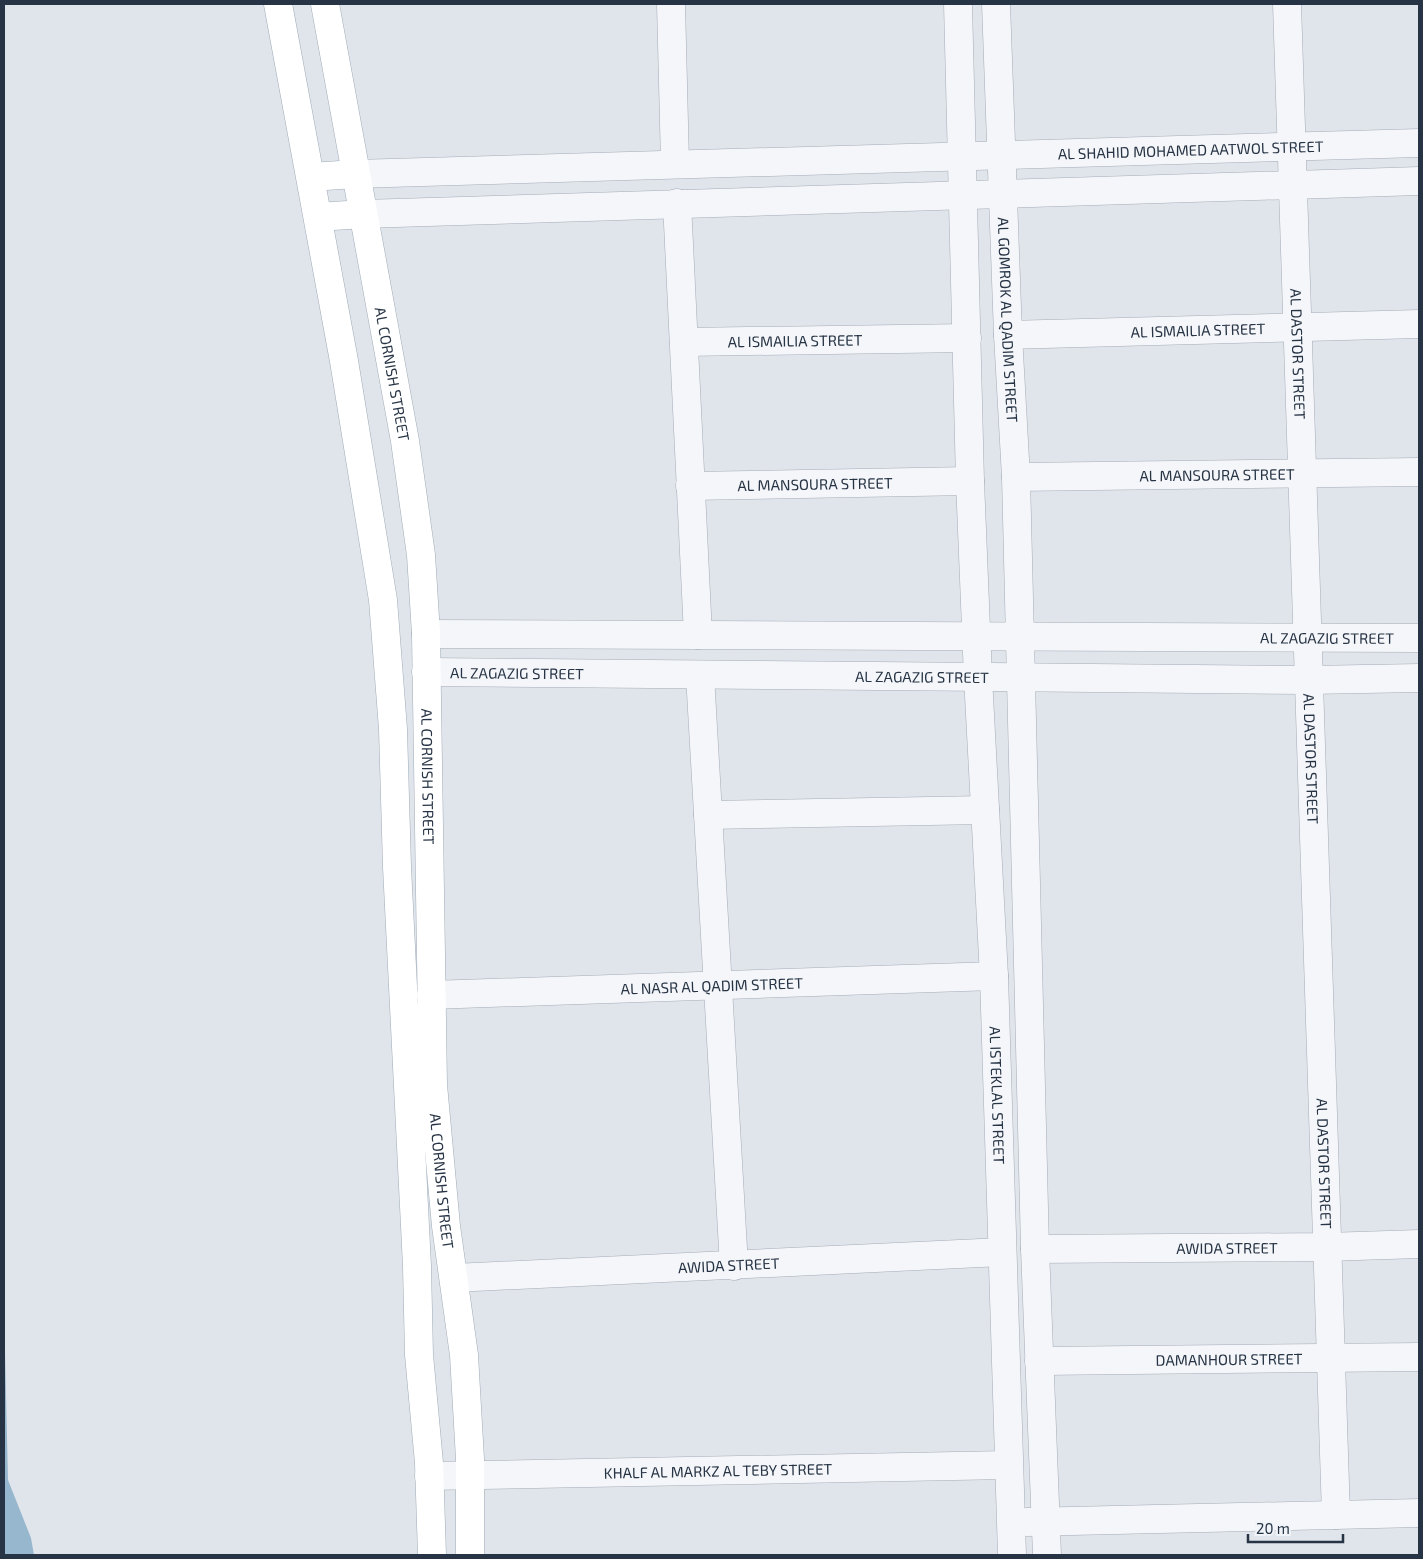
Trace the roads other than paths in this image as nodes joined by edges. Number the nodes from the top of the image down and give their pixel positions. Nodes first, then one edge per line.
1 (278, 4) edge
2 (325, 4) edge
3 (671, 4) edge
4 (958, 4) edge
5 (996, 4) edge
6 (1287, 4) edge
7 (1419, 143) edge
8 (1291, 146) junction
9 (1001, 155) junction
10 (962, 156) junction
11 (676, 163) junction
12 (355, 174) junction
13 (310, 177) junction
14 (1419, 181) edge
15 (1292, 185) junction
16 (1002, 193) junction
17 (963, 194) junction
18 (677, 203) junction
19 (363, 214) junction
20 (318, 217) junction
21 (1419, 324) edge
22 (1297, 327) junction
23 (1008, 335) junction
24 (967, 338) junction
25 (684, 342) junction
26 (1419, 472) edge
27 (1303, 474) junction
28 (1016, 477) junction
29 (970, 481) junction
30 (690, 486) junction
31 (386, 634) junction
32 (426, 634) junction
33 (698, 635) junction
34 (976, 637) junction
35 (1019, 637) junction
36 (1307, 638) junction
37 (1419, 638) edge
38 (389, 672) junction
39 (426, 672) junction
40 (700, 675) junction
41 (978, 678) junction
42 (1020, 678) junction
43 (1419, 678) edge
44 (1308, 680) junction
45 (985, 810) junction
46 (708, 815) junction
47 (994, 976) junction
48 (718, 985) junction
49 (431, 995) junction
50 (1419, 1244) edge
51 (1326, 1247) junction
52 (1035, 1249) junction
53 (1002, 1252) junction
54 (734, 1266) junction
55 (454, 1278) junction
56 (1419, 1357) edge
57 (1331, 1358) junction
58 (1040, 1360) junction
59 (1007, 1465) junction
60 (429, 1476) junction
61 (470, 1477) junction
62 (1419, 1513) edge
63 (1336, 1515) junction
64 (1010, 1522) junction
65 (1045, 1522) junction
66 (432, 1555) edge
67 (470, 1555) edge
68 (1012, 1555) edge
69 (1046, 1555) edge

1 - 13 main road, AL CORNISH STREET
2 - 12 main road, AL CORNISH STREET
3 - 11 street
4 - 10 street
5 - 9 street, AL GOMROK AL QADIM STREET
6 - 8 street, AL DASTOR STREET
7 - 8 street, AL SHAHID MOHAMED AATWOL STREET
8 - 9 street, AL SHAHID MOHAMED AATWOL STREET
8 - 15 street, AL DASTOR STREET
9 - 10 street, AL SHAHID MOHAMED AATWOL STREET
9 - 16 street, AL GOMROK AL QADIM STREET
10 - 11 street, AL SHAHID MOHAMED AATWOL STREET
10 - 17 street
11 - 12 street, AL SHAHID MOHAMED AATWOL STREET
12 - 13 main road
12 - 19 main road, AL CORNISH STREET
13 - 20 main road, AL CORNISH STREET
14 - 15 street
15 - 16 street
15 - 22 street, AL DASTOR STREET
16 - 17 street
16 - 23 street, AL GOMROK AL QADIM STREET
17 - 18 street
17 - 24 street
18 - 19 street
18 - 25 street
19 - 20 main road
19 - 32 main road, AL CORNISH STREET
20 - 31 main road, AL CORNISH STREET
21 - 22 street, AL ISMAILIA STREET
22 - 23 street, AL ISMAILIA STREET
22 - 27 street, AL DASTOR STREET
23 - 28 street, AL GOMROK AL QADIM STREET
24 - 25 street, AL ISMAILIA STREET
24 - 29 street
25 - 30 street
26 - 27 street, AL MANSOURA STREET
27 - 28 street, AL MANSOURA STREET
27 - 36 street, AL DASTOR STREET
28 - 35 street, AL GOMROK AL QADIM STREET
29 - 30 street, AL MANSOURA STREET
29 - 34 street
30 - 33 street
31 - 32 main road
31 - 38 main road, AL CORNISH STREET
32 - 33 street, AL ZAGAZIG STREET
32 - 39 main road, AL CORNISH STREET
33 - 34 street, AL ZAGAZIG STREET
34 - 35 street, AL ZAGAZIG STREET
34 - 41 street, AL ISTEKLAL STREET
35 - 36 street, AL ZAGAZIG STREET
35 - 42 street
36 - 37 street, AL ZAGAZIG STREET
36 - 44 street, AL DASTOR STREET
38 - 39 main road
38 - 60 main road, AL CORNISH STREET
39 - 40 street, AL ZAGAZIG STREET
39 - 49 main road, AL CORNISH STREET
40 - 41 street, AL ZAGAZIG STREET
40 - 46 street
41 - 42 street, AL ZAGAZIG STREET
41 - 45 street, AL ISTEKLAL STREET
42 - 44 street, AL ZAGAZIG STREET
42 - 52 street
43 - 44 street, AL ZAGAZIG STREET
44 - 51 street, AL DASTOR STREET
45 - 46 street
45 - 47 street, AL ISTEKLAL STREET
46 - 48 street
47 - 48 street, AL NASR AL QADIM STREET
47 - 53 street, AL ISTEKLAL STREET
48 - 49 street, AL NASR AL QADIM STREET
48 - 54 street
49 - 55 main road, AL CORNISH STREET
50 - 51 street, AWIDA STREET
51 - 52 street, AWIDA STREET
51 - 57 street, AL DASTOR STREET
52 - 58 street
53 - 54 street, AWIDA STREET
53 - 59 street, AL ISTEKLAL STREET
54 - 55 street, AWIDA STREET
55 - 61 main road, AL CORNISH STREET
56 - 57 street, DAMANHOUR STREET
57 - 58 street, DAMANHOUR STREET
57 - 63 street, AL DASTOR STREET
58 - 65 street
59 - 61 street, KHALF AL MARKZ AL TEBY STREET
59 - 64 street, AL ISTEKLAL STREET
60 - 61 street, KHALF AL MARKZ AL TEBY STREET
60 - 66 main road, AL CORNISH STREET
61 - 67 main road, AL CORNISH STREET
62 - 63 street
63 - 65 street
64 - 65 street
64 - 68 street, AL ISTEKLAL STREET
65 - 69 street

